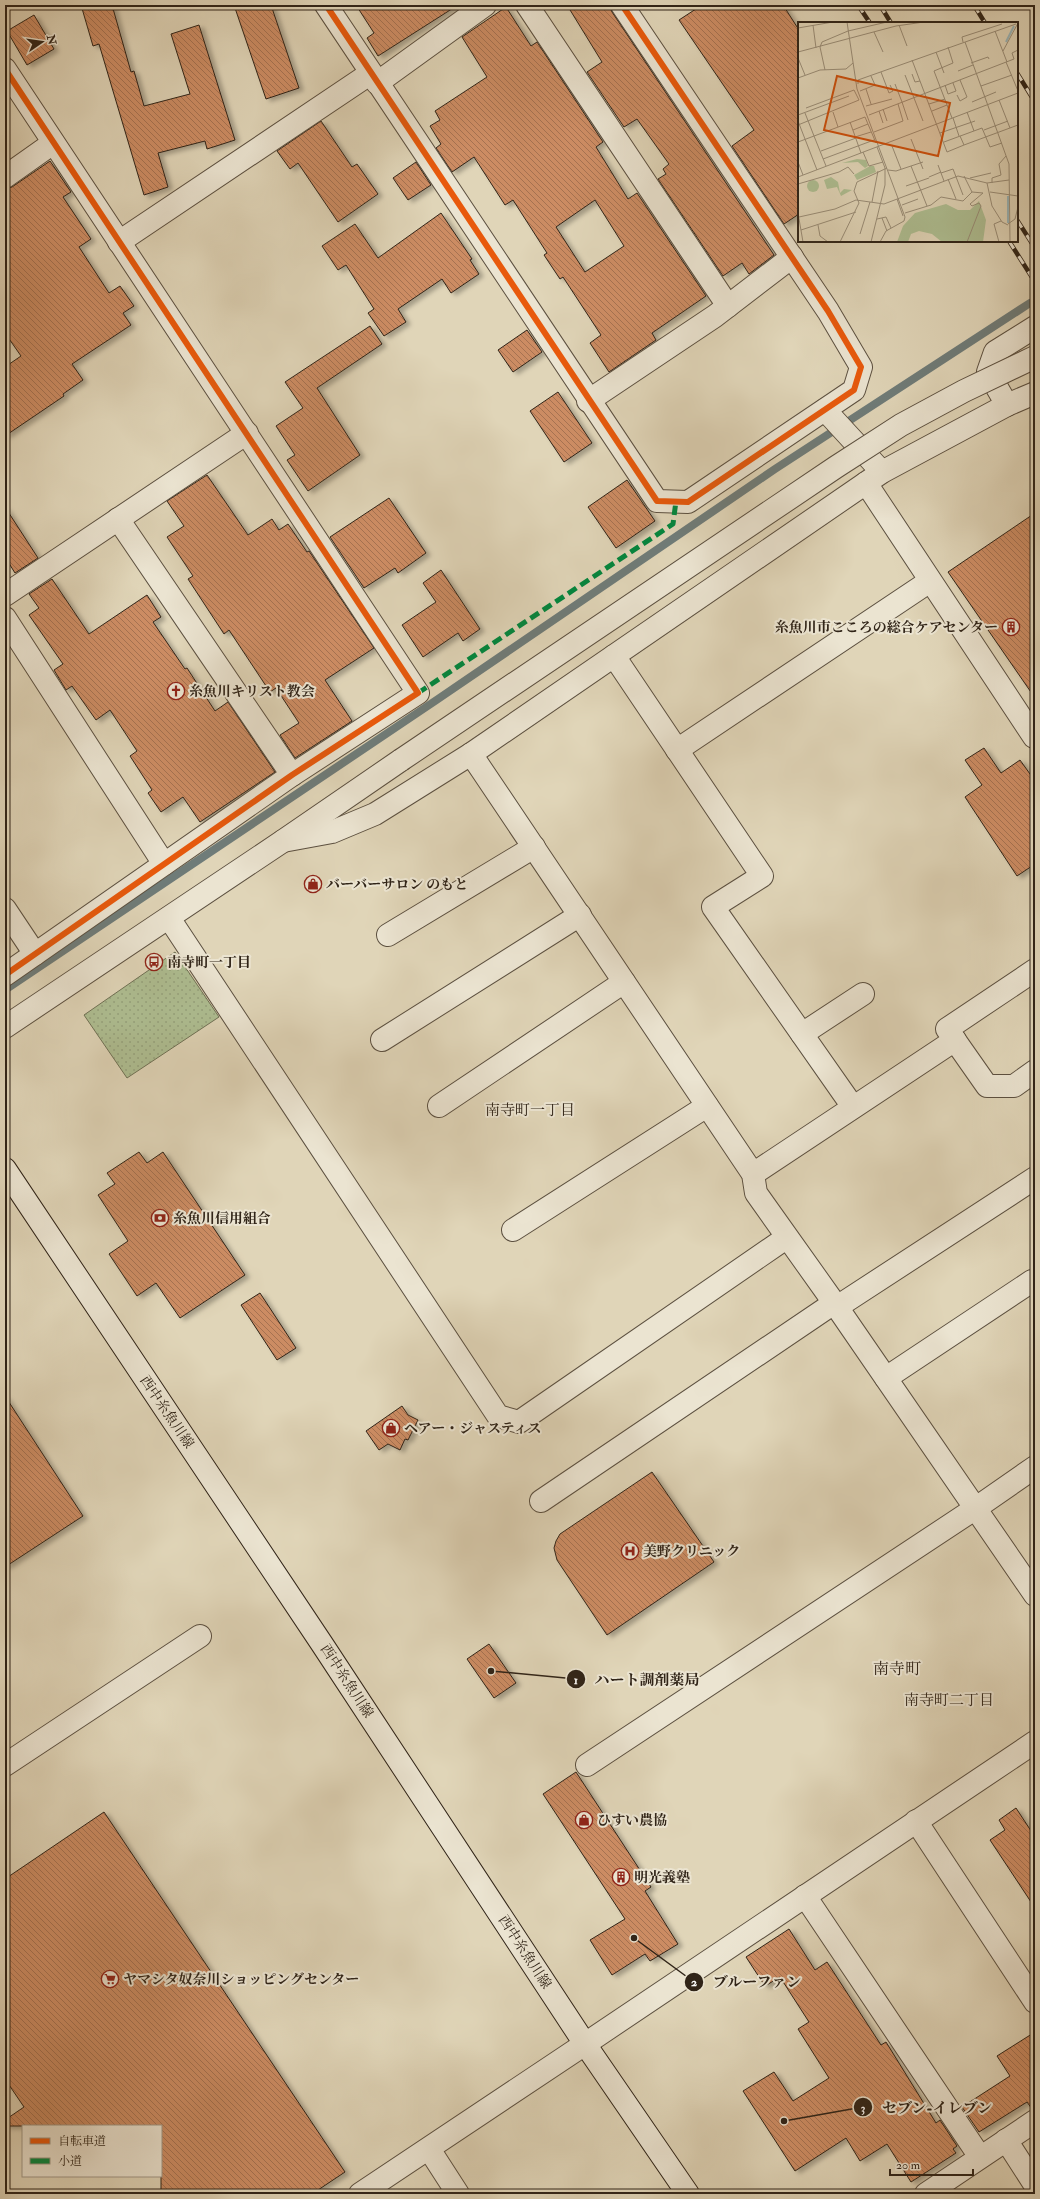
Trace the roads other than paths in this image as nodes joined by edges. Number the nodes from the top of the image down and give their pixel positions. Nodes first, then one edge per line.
1 (326, 5) edge
2 (485, 5) edge
3 (527, 5) edge
4 (622, 5) edge
5 (5, 69) edge
6 (374, 78) junction
7 (54, 142) junction
8 (5, 177) edge
9 (119, 242) junction
10 (792, 257) junction
11 (728, 306) junction
12 (1035, 327) edge
13 (1035, 357) edge
14 (1035, 393) edge
15 (588, 401) junction
16 (1007, 405) junction
17 (825, 410) junction
18 (247, 433) junction
19 (874, 478) junction
20 (118, 519) junction
21 (930, 581) junction
22 (5, 595) edge
23 (5, 618) edge
24 (614, 656) junction
25 (1035, 736) edge
26 (677, 750) junction
27 (471, 754) junction
28 (292, 775) junction
29 (283, 841) junction
30 (534, 847) junction
31 (164, 864) junction
32 (5, 909) edge
33 (580, 916) junction
34 (169, 918) junction
35 (388, 935) dead end
36 (35, 954) junction
37 (1035, 970) edge
38 (5, 975) edge
39 (624, 982) junction
40 (863, 994) dead end
41 (5, 1026) edge
42 (802, 1034) junction
43 (382, 1040) dead end
44 (955, 1040) junction
45 (1035, 1072) edge
46 (439, 1106) dead end
47 (707, 1106) junction
48 (853, 1107) junction
49 (5, 1169) edge
50 (753, 1174) junction
51 (1035, 1178) edge
52 (513, 1230) dead end
53 (786, 1238) junction
54 (1032, 1281) dead end
55 (835, 1305) junction
56 (886, 1378) junction
57 (1035, 1467) edge
58 (541, 1501) dead end
59 (976, 1508) junction
60 (1035, 1595) edge
61 (200, 1636) dead end
62 (1035, 1742) edge
63 (5, 1765) edge
64 (587, 1765) dead end
65 (916, 1821) junction
66 (805, 1896) junction
67 (1035, 2002) edge
68 (585, 2044) junction
69 (1035, 2121) edge
70 (1006, 2140) junction
71 (429, 2149) junction
72 (980, 2157) junction
73 (1035, 2185) edge
74 (360, 2194) edge
75 (458, 2194) edge
76 (688, 2194) edge
77 (926, 2194) edge

1 - 6 street
2 - 6 street
3 - 11 street
4 - 10 street
5 - 7 street
6 - 9 street
6 - 15 street
7 - 8 street
7 - 9 street
9 - 18 street
10 - 11 street
10 - 17 street
11 - 15 street
12 - 16 street
13 - 29 street, bridge
14 - 16 street
15 - 17 street
16 - 19 street
17 - 19 street
18 - 20 street
18 - 28 street
19 - 21 street
19 - 24 street
20 - 22 street
20 - 28 street
21 - 25 street
21 - 26 street
23 - 31 street
24 - 26 street
24 - 27 street
26 - 42 street
27 - 29 street
27 - 30 street
28 - 31 street
29 - 34 street
30 - 33 street
30 - 35 street
31 - 36 street
32 - 36 street
33 - 39 street
33 - 43 street
34 - 41 street
34 - 53 street
36 - 38 street
37 - 44 street
39 - 46 street
39 - 47 street
40 - 42 street
42 - 48 street
44 - 45 street
44 - 48 street
47 - 50 street
47 - 52 street
48 - 50 street
49 - 68 street, 西中糸魚川線
50 - 53 street
51 - 55 street
53 - 55 street
54 - 56 street
55 - 56 street
55 - 58 street
56 - 59 street
57 - 59 street
59 - 60 street
59 - 64 street
61 - 63 street
62 - 65 street
65 - 66 street
65 - 67 street
66 - 68 street
66 - 72 street
68 - 71 street
68 - 76 street, 西中糸魚川線
69 - 70 street
70 - 72 street
70 - 73 street
71 - 74 street
71 - 75 street
72 - 77 street

